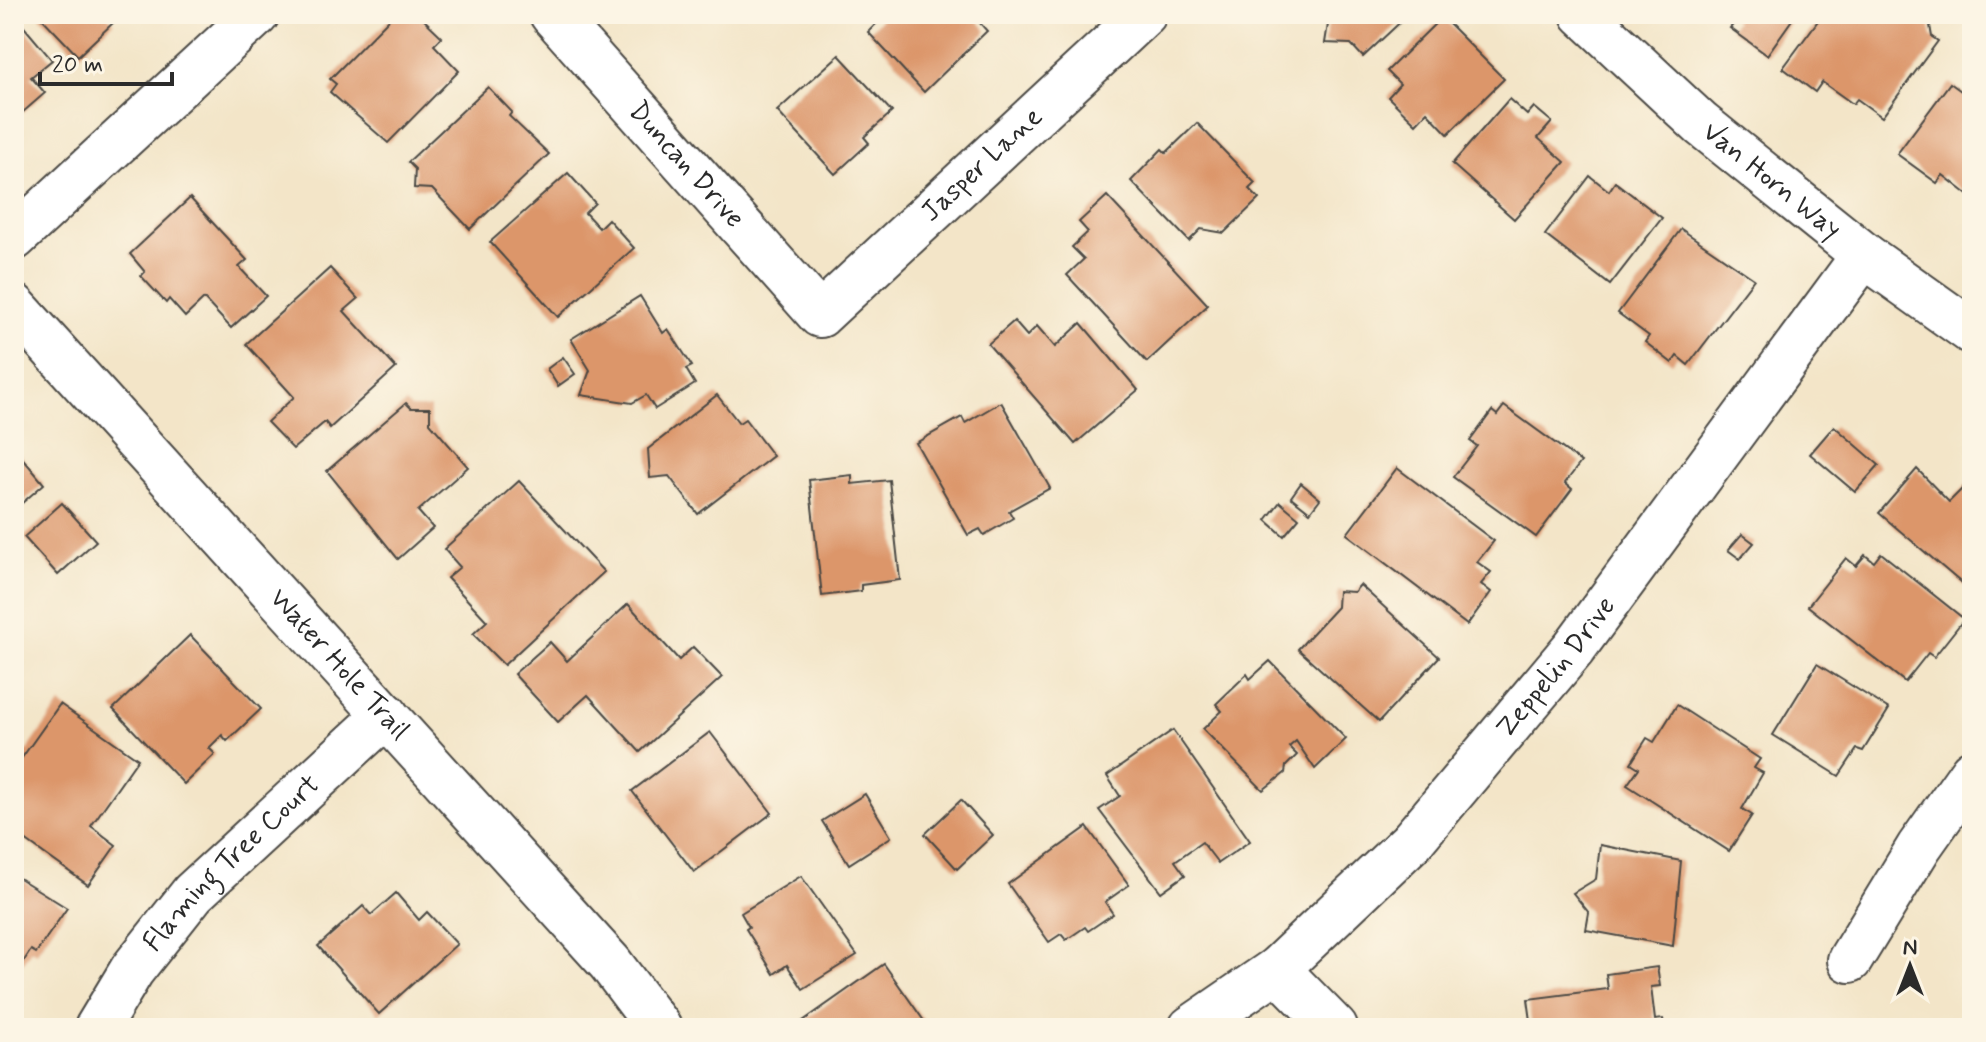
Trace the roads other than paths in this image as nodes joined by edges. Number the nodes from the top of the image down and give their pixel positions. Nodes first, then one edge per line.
1 (257, 14) edge
2 (552, 14) edge
3 (1144, 14) edge
4 (1583, 14) edge
5 (14, 238) edge
6 (1864, 255) junction
7 (14, 306) edge
8 (820, 315) joint
9 (1972, 332) edge
10 (386, 715) junction
11 (1972, 772) edge
12 (1850, 960) dead end
13 (1277, 969) junction
14 (97, 1028) edge
15 (659, 1028) edge
16 (1191, 1028) edge
17 (1335, 1028) edge

1 - 5 street
2 - 8 street, Duncan Drive
3 - 8 street, Jasper Lane
4 - 6 street, Van Horn Way
6 - 9 street, Van Horn Way
6 - 13 street, Zeppelin Drive
7 - 10 street, Water Hole Trail
10 - 14 street, Flaming Tree Court
10 - 15 street, Water Hole Trail
11 - 12 street
13 - 16 street, Zeppelin Drive
13 - 17 street

